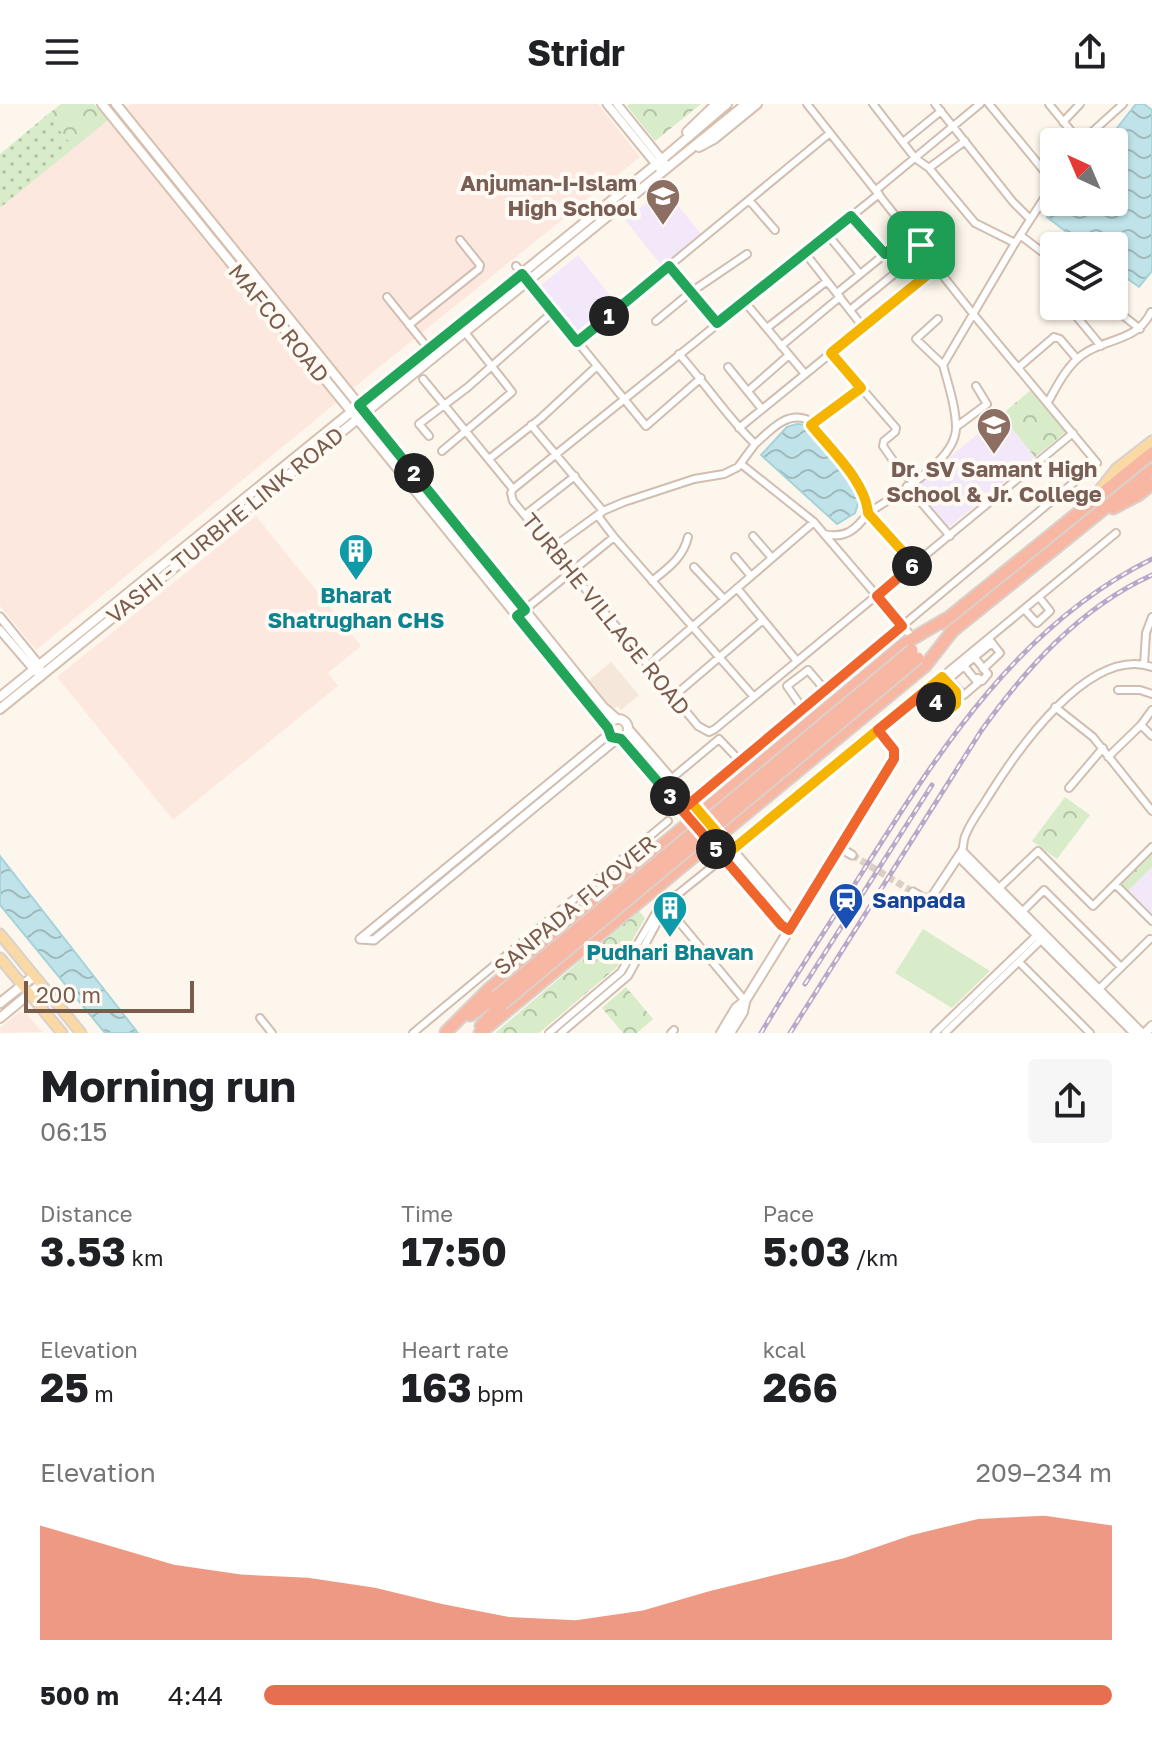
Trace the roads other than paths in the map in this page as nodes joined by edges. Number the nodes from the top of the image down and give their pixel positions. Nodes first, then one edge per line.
1 (102, 104) edge
2 (116, 104) edge
3 (607, 104) edge
4 (617, 104) edge
5 (716, 104) edge
6 (727, 104) edge
7 (746, 104) edge
8 (757, 104) edge
9 (873, 104) edge
10 (935, 104) edge
11 (980, 104) edge
12 (989, 104) edge
13 (1049, 104) edge
14 (1080, 104) edge
15 (1123, 104) edge
16 (809, 105) edge
17 (941, 111) junction
18 (1063, 122) junction
19 (953, 126) junction
20 (1068, 128) edge
21 (1096, 128) edge
22 (830, 133) junction
23 (965, 141) junction
24 (903, 142) junction
25 (915, 158) junction
26 (665, 162) junction
27 (1040, 166) edge
28 (929, 168) junction
29 (878, 192) junction
30 (749, 200) junction
31 (1040, 204) edge
32 (851, 216) junction
33 (1030, 219) junction
34 (775, 230) dead end
35 (911, 233) junction
36 (828, 235) junction
37 (1020, 235) junction
38 (460, 240) dead end
39 (1015, 243) junction
40 (1040, 250) edge
41 (805, 253) junction
42 (747, 254) dead end
43 (885, 254) junction
44 (669, 266) junction
45 (938, 266) junction
46 (522, 273) junction
47 (860, 274) junction
48 (922, 279) junction
49 (827, 281) junction
50 (691, 292) junction
51 (839, 295) junction
52 (387, 297) dead end
53 (744, 301) junction
54 (850, 310) junction
55 (553, 312) junction
56 (1151, 312) edge
57 (974, 315) junction
58 (938, 319) dead end
59 (1128, 319) edge
60 (1079, 320) edge
61 (656, 321) dead end
62 (717, 323) junction
63 (409, 325) junction
64 (863, 327) junction
65 (767, 328) junction
66 (1140, 329) junction
67 (464, 331) junction
68 (423, 342) dead end
69 (577, 342) junction
70 (781, 346) junction
71 (1101, 346) junction
72 (831, 353) junction
73 (679, 354) junction
74 (789, 355) junction
75 (1077, 359) junction
76 (493, 365) junction
77 (943, 365) junction
78 (597, 366) junction
79 (728, 367) dead end
80 (1019, 367) junction
81 (805, 374) junction
82 (701, 378) junction
83 (423, 379) dead end
84 (976, 386) dead end
85 (861, 388) junction
86 (748, 391) junction
87 (624, 399) junction
88 (1048, 402) junction
89 (445, 405) junction
90 (762, 409) junction
91 (358, 412) junction
92 (531, 425) junction
93 (811, 425) junction
94 (956, 427) junction
95 (739, 428) junction
96 (466, 431) junction
97 (1073, 433) junction
98 (429, 436) dead end
99 (1152, 441) edge
100 (755, 444) junction
101 (442, 451) dead end
102 (1152, 453) edge
103 (556, 454) junction
104 (489, 459) junction
105 (1152, 462) edge
106 (741, 464) junction
107 (1152, 470) edge
108 (575, 476) junction
109 (910, 484) junction
110 (1152, 484) edge
111 (513, 489) junction
112 (1112, 502) junction
113 (1086, 506) junction
114 (603, 511) junction
115 (868, 513) junction
116 (525, 515) junction
117 (1094, 517) junction
118 (814, 522) junction
119 (1116, 533) dead end
120 (824, 534) junction
121 (753, 536) dead end
122 (950, 536) junction
123 (614, 537) junction
124 (688, 537) dead end
125 (552, 548) junction
126 (735, 557) dead end
127 (772, 558) junction
128 (914, 564) junction
129 (694, 567) dead end
130 (571, 572) junction
131 (751, 576) junction
132 (652, 581) junction
133 (737, 588) junction
134 (877, 596) junction
135 (1039, 597) junction
136 (724, 599) junction
137 (1024, 609) junction
138 (0, 617) edge
139 (524, 617) junction
140 (1152, 617) edge
141 (763, 620) junction
142 (693, 626) junction
143 (902, 626) junction
144 (954, 629) junction
145 (0, 630) edge
146 (990, 641) junction
147 (914, 649) junction
148 (972, 655) junction
149 (721, 657) junction
150 (797, 661) junction
151 (963, 663) junction
152 (648, 665) junction
153 (1148, 666) edge
154 (983, 669) junction
155 (38, 670) junction
156 (946, 677) junction
157 (825, 690) junction
158 (1118, 690) dead end
159 (926, 691) junction
160 (1152, 694) edge
161 (674, 696) junction
162 (0, 697) edge
163 (754, 697) junction
164 (1055, 707) junction
165 (0, 709) edge
166 (803, 709) junction
167 (1152, 710) edge
168 (617, 719) junction
169 (1141, 725) junction
170 (628, 729) junction
171 (878, 730) junction
172 (614, 735) junction
173 (1152, 736) edge
174 (1103, 748) junction
175 (1108, 757) junction
176 (740, 761) junction
177 (671, 779) junction
178 (1069, 788) dead end
179 (691, 802) junction
180 (682, 810) junction
181 (1152, 811) edge
182 (696, 817) junction
183 (668, 821) dead end
184 (715, 840) junction
185 (1152, 847) edge
186 (840, 848) junction
187 (732, 850) junction
188 (654, 851) junction
189 (960, 854) junction
190 (852, 855) tunnel mouth
191 (723, 858) junction
192 (674, 874) junction
193 (1115, 884) junction
194 (997, 891) junction
195 (913, 892) dead end
196 (666, 906) junction
197 (1020, 914) junction
198 (1152, 921) edge
199 (791, 926) junction
200 (0, 934) edge
201 (1041, 935) junction
202 (1150, 939) dead end
203 (0, 958) edge
204 (1019, 962) junction
205 (1121, 967) junction
206 (38, 980) junction
207 (26, 990) junction
208 (1097, 991) junction
209 (499, 1000) junction
210 (745, 1001) junction
211 (0, 1003) edge
212 (0, 1018) edge
213 (260, 1018) dead end
214 (1152, 1026) edge
215 (445, 1032) edge
216 (62, 1033) edge
217 (81, 1033) edge
218 (272, 1033) edge
219 (413, 1033) edge
220 (474, 1033) edge
221 (480, 1033) edge
222 (549, 1033) edge
223 (561, 1033) edge
224 (721, 1033) edge
225 (730, 1033) edge
226 (935, 1033) edge
227 (945, 1033) edge
228 (1090, 1033) edge
229 (1134, 1033) edge
230 (1144, 1033) edge

1 - 91 main road, MAFCO ROAD
2 - 91 main road, MAFCO ROAD
3 - 26 street
4 - 26 street
5 - 26 main road
6 - 26 main road
7 - 26 main road
8 - 26 main road
9 - 24 street
10 - 17 street
11 - 19 street, TURBHE VILLAGE ROAD
12 - 27 street
13 - 18 street
14 - 18 street
15 - 21 street
16 - 22 street
17 - 19 street
17 - 24 street
18 - 20 street
19 - 23 street
19 - 25 street, TURBHE VILLAGE ROAD
22 - 29 street
22 - 30 street
23 - 28 street
23 - 33 street
24 - 25 street
25 - 28 street
25 - 29 street, TURBHE VILLAGE ROAD
26 - 46 main road, VASHI - TURBHE LINK ROAD
28 - 39 street
29 - 32 street, TURBHE VILLAGE ROAD
29 - 35 street
30 - 34 street
30 - 44 street
31 - 33 street
32 - 36 street, TURBHE VILLAGE ROAD
32 - 43 street
33 - 37 street
35 - 43 street
35 - 45 street
36 - 41 street, TURBHE VILLAGE ROAD
36 - 47 street
37 - 39 street
37 - 40 street
38 - 63 street
39 - 57 street
41 - 49 street
41 - 53 street, TURBHE VILLAGE ROAD
42 - 50 street
43 - 47 street
44 - 50 street
44 - 69 street
45 - 48 street
45 - 57 street
46 - 55 street
46 - 67 main road, VASHI - TURBHE LINK ROAD
46 - 91 main road, VASHI - TURBHE LINK ROAD
47 - 51 street
48 - 54 street
48 - 64 street
49 - 51 street
49 - 65 street
50 - 61 street
50 - 62 street
51 - 54 street
51 - 70 street
52 - 63 street
53 - 62 street, TURBHE VILLAGE ROAD
53 - 65 street
54 - 64 street
55 - 69 street
55 - 76 street
56 - 66 street
57 - 77 street
57 - 80 street
58 - 77 street
59 - 66 street
60 - 71 street
62 - 73 street, TURBHE VILLAGE ROAD
63 - 68 street
64 - 72 street
65 - 70 street
66 - 71 street
67 - 76 street
67 - 91 main road, VASHI - TURBHE LINK ROAD
69 - 78 street
70 - 74 street
71 - 75 street
72 - 81 street
72 - 85 street
73 - 82 street
73 - 87 street, TURBHE VILLAGE ROAD
74 - 81 street
74 - 86 street
75 - 80 street
75 - 88 street
76 - 89 street
76 - 96 street
77 - 94 street
78 - 87 street
78 - 92 street
79 - 86 street
80 - 88 street
81 - 90 street
82 - 87 street
82 - 95 street
83 - 89 street
84 - 94 street
85 - 93 street
85 - 109 street
86 - 90 street
87 - 103 street, TURBHE VILLAGE ROAD
88 - 97 street
89 - 96 street
89 - 98 street
90 - 95 street
91 - 139 main road, MAFCO ROAD
91 - 155 main road, VASHI - TURBHE LINK ROAD
92 - 103 street
92 - 104 street
93 - 100 street
93 - 115 street
94 - 109 street
95 - 100 street
96 - 101 street
96 - 104 street
97 - 122 street, TURBHE VILLAGE ROAD
97 - 143 street
99 - 113 main road
100 - 106 street
102 - 113 highway, SANPADA FLYOVER
103 - 108 street
103 - 111 street, TURBHE VILLAGE ROAD
104 - 111 street
105 - 112 highway
106 - 114 street
106 - 118 street
107 - 112 highway
108 - 114 street
108 - 116 street
109 - 115 street
109 - 122 street
110 - 117 highway
111 - 116 street, TURBHE VILLAGE ROAD
112 - 117 highway
113 - 147 highway, SANPADA FLYOVER
114 - 123 street
114 - 125 street
115 - 120 street
115 - 128 street
116 - 125 street, TURBHE VILLAGE ROAD
117 - 144 highway
118 - 120 street
118 - 127 street
119 - 135 street
120 - 134 street
121 - 127 street
122 - 128 street, TURBHE VILLAGE ROAD
123 - 130 street
123 - 132 street
124 - 132 street
125 - 130 street, TURBHE VILLAGE ROAD
126 - 131 street
127 - 131 street
128 - 134 street, TURBHE VILLAGE ROAD
129 - 136 street
130 - 139 street
130 - 152 street, TURBHE VILLAGE ROAD
131 - 133 street
132 - 142 street
133 - 136 street
133 - 141 street
134 - 143 street
134 - 150 street, TURBHE VILLAGE ROAD
135 - 137 street
135 - 137 street
136 - 142 street
137 - 146 street
138 - 155 street
139 - 168 main road, MAFCO ROAD
139 - 172 main road, MAFCO ROAD
140 - 153 street
141 - 149 street
141 - 150 street
142 - 149 street
142 - 152 street
143 - 147 street
143 - 157 street
144 - 147 highway, SANPADA FLYOVER
144 - 184 highway
145 - 155 street
146 - 148 street
146 - 154 street
147 - 182 highway
147 - 209 highway, SANPADA FLYOVER, bridge
148 - 151 street
148 - 154 street
149 - 161 street
149 - 163 street
150 - 163 street, TURBHE VILLAGE ROAD
151 - 154 street
151 - 156 street
151 - 156 street
152 - 161 street, TURBHE VILLAGE ROAD
153 - 164 street
155 - 162 main road, VASHI - TURBHE LINK ROAD
155 - 165 main road, VASHI - TURBHE LINK ROAD
156 - 159 street
156 - 159 street
157 - 166 street
157 - 166 street
158 - 160 street
159 - 171 street
161 - 163 street, TURBHE VILLAGE ROAD
164 - 174 street
164 - 189 street
166 - 176 street
167 - 169 street
168 - 170 main road, MAFCO ROAD
168 - 172 main road
169 - 173 street
169 - 175 street
170 - 172 main road
170 - 177 main road, MAFCO ROAD
171 - 186 street
171 - 187 street
172 - 172 street
172 - 180 main road, MAFCO ROAD
174 - 175 street
174 - 178 street
175 - 181 street
176 - 177 street
176 - 179 street
177 - 179 main road, MAFCO ROAD
179 - 180 street
179 - 182 main road, MAFCO ROAD
180 - 182 main road, MAFCO ROAD
182 - 184 main road, MAFCO ROAD
182 - 188 highway
183 - 219 street
184 - 187 main road, MAFCO ROAD
184 - 191 main road, MAFCO ROAD
184 - 192 highway
185 - 193 street
186 - 190 street
186 - 199 street
187 - 199 main road, MAFCO ROAD
188 - 192 highway
188 - 215 highway
189 - 194 street
189 - 195 street
191 - 196 street
191 - 199 main road, MAFCO ROAD
192 - 221 highway
193 - 194 street
193 - 198 street
194 - 197 street
196 - 210 street
196 - 222 street
196 - 223 street
197 - 201 street
197 - 205 street
199 - 210 main road
200 - 206 main road
201 - 204 street
201 - 208 street
201 - 226 street
202 - 205 street
203 - 207 main road
204 - 227 street
204 - 228 street
205 - 208 street
206 - 207 main road
206 - 217 main road
207 - 211 main road
207 - 212 main road
207 - 216 main road
208 - 229 street
208 - 230 street
209 - 215 highway, SANPADA FLYOVER
209 - 220 highway, SANPADA FLYOVER
210 - 224 main road
210 - 225 main road
213 - 218 street
214 - 230 main road

